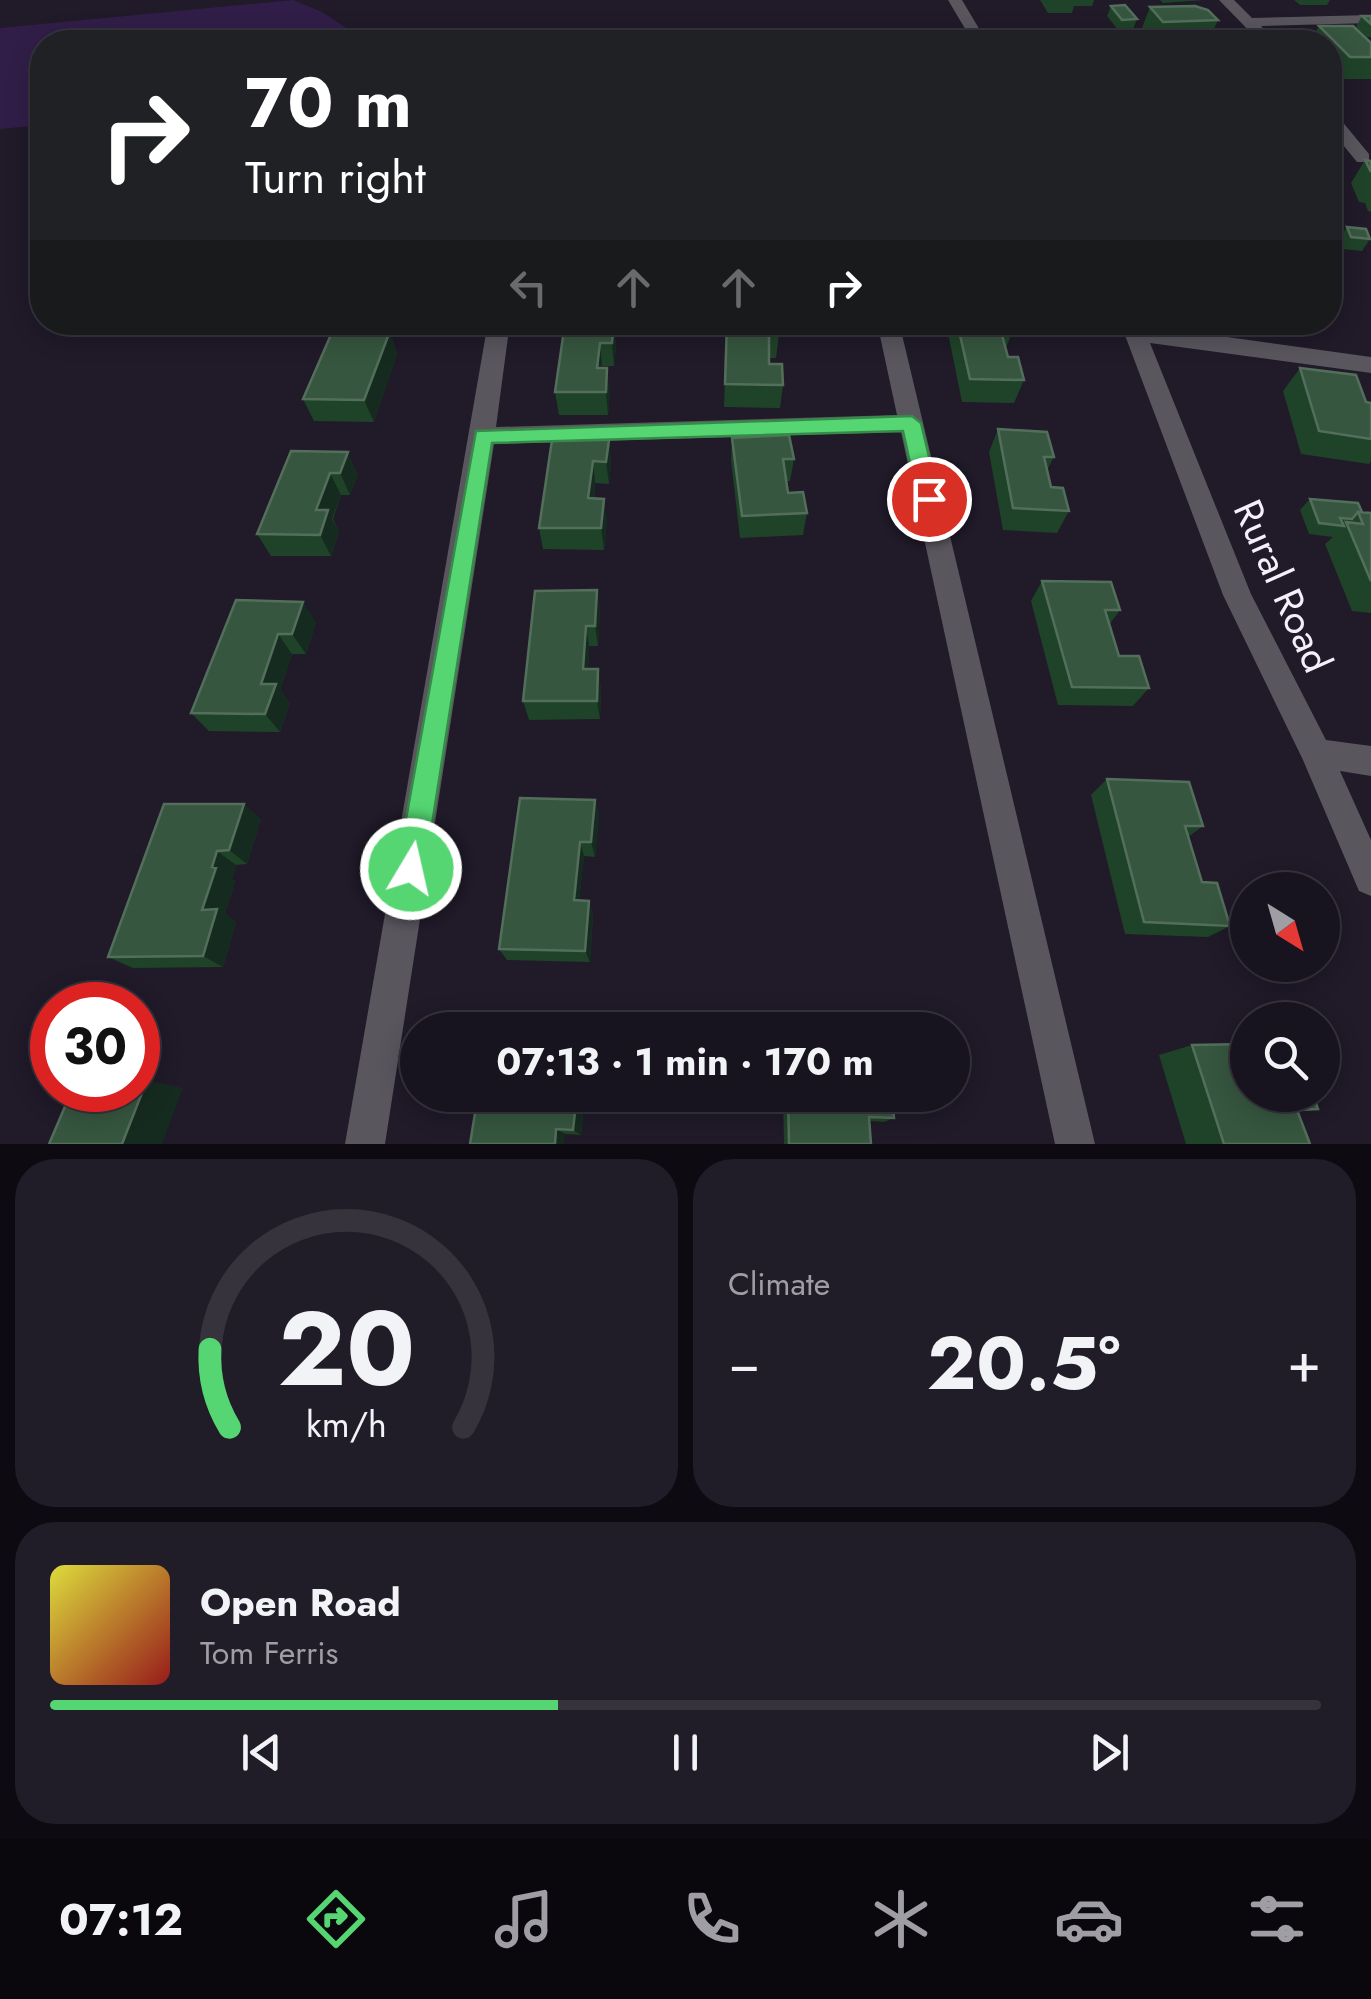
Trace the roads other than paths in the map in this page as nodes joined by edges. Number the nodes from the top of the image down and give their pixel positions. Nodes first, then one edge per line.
1 (956, 0) edge
2 (1226, 0) edge
3 (1371, 18) edge
4 (1251, 22) junction
5 (973, 30) edge
6 (1258, 30) edge
7 (1342, 131) edge
8 (1342, 157) edge
9 (1367, 158) edge
10 (497, 335) edge
11 (891, 335) edge
12 (1137, 335) edge
13 (1179, 335) edge
14 (1371, 365) edge
15 (912, 423) junction
16 (484, 436) junction
17 (1316, 753) junction
18 (1371, 761) edge
19 (1371, 879) edge
20 (365, 1144) edge
21 (1075, 1144) edge

1 - 5 street
2 - 4 street
3 - 4 street
4 - 6 street
7 - 9 street
8 - 9 street
10 - 16 street
11 - 15 street
12 - 17 street, Rural Road
13 - 14 street
15 - 16 street
15 - 21 street
16 - 20 street
17 - 18 street
17 - 19 street, Rural Road

